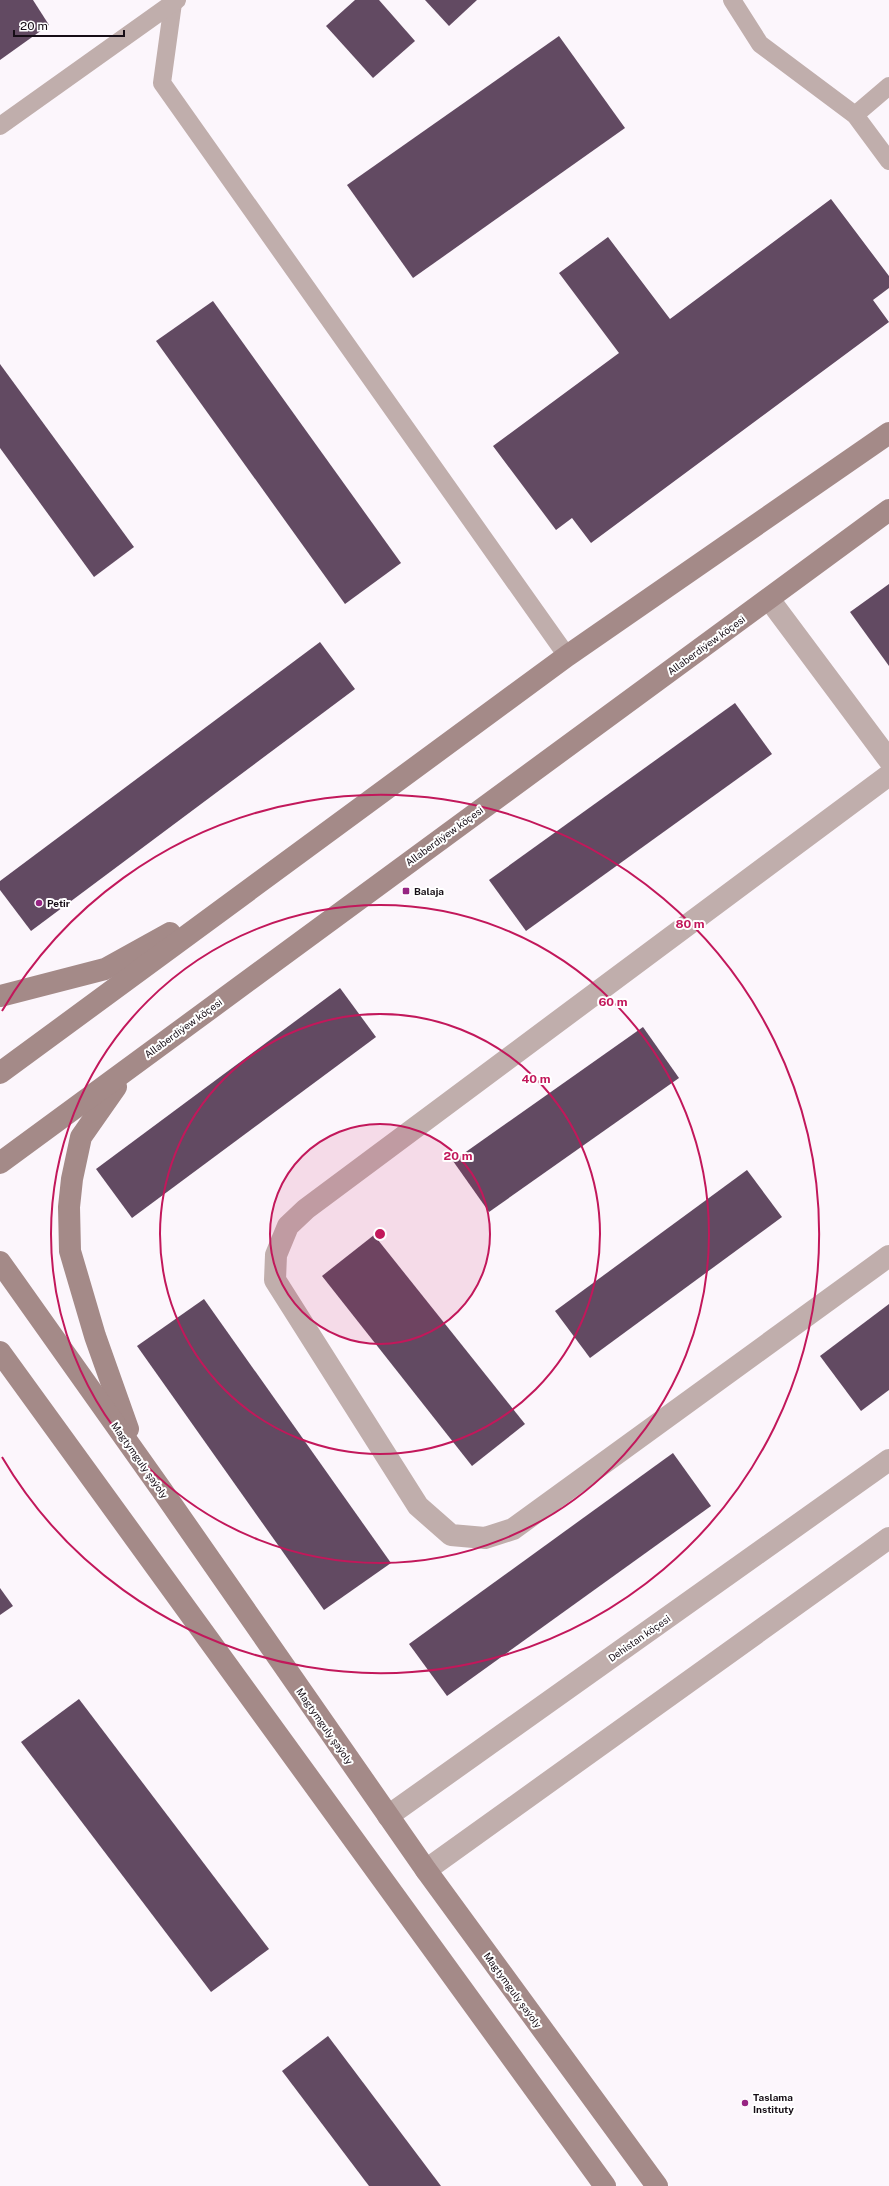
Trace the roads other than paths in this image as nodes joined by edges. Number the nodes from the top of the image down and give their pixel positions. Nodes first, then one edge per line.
1 (732, 0) edge
2 (174, 1) edge
3 (889, 86) edge
4 (855, 115) junction
5 (0, 126) edge
6 (889, 161) edge
7 (889, 433) edge
8 (889, 510) edge
9 (769, 599) junction
10 (567, 656) junction
11 (889, 760) edge
12 (889, 775) edge
13 (251, 887) junction
14 (0, 996) edge
15 (132, 1066) junction
16 (0, 1073) edge
17 (0, 1163) edge
18 (889, 1256) edge
19 (0, 1262) edge
20 (0, 1352) edge
21 (889, 1460) edge
22 (161, 1490) junction
23 (889, 1538) edge
24 (388, 1816) junction
25 (426, 1870) junction
26 (605, 2186) edge
27 (657, 2186) edge

1 - 4 lane
2 - 5 lane
2 - 10 lane
3 - 4 lane
4 - 6 lane
7 - 10 street
8 - 9 street, Allaberdiýew köçesi
9 - 11 street
9 - 15 street, Allaberdiýew köçesi
10 - 13 street
12 - 18 street
13 - 14 street
13 - 16 street
15 - 17 street, Allaberdiýew köçesi
15 - 22 street
19 - 22 street, Magtymguly şaýoly
20 - 26 street
21 - 24 street, Dehistan köçesi
22 - 24 street, Magtymguly şaýoly
23 - 25 street
24 - 25 street, Magtymguly şaýoly
25 - 27 street, Magtymguly şaýoly

